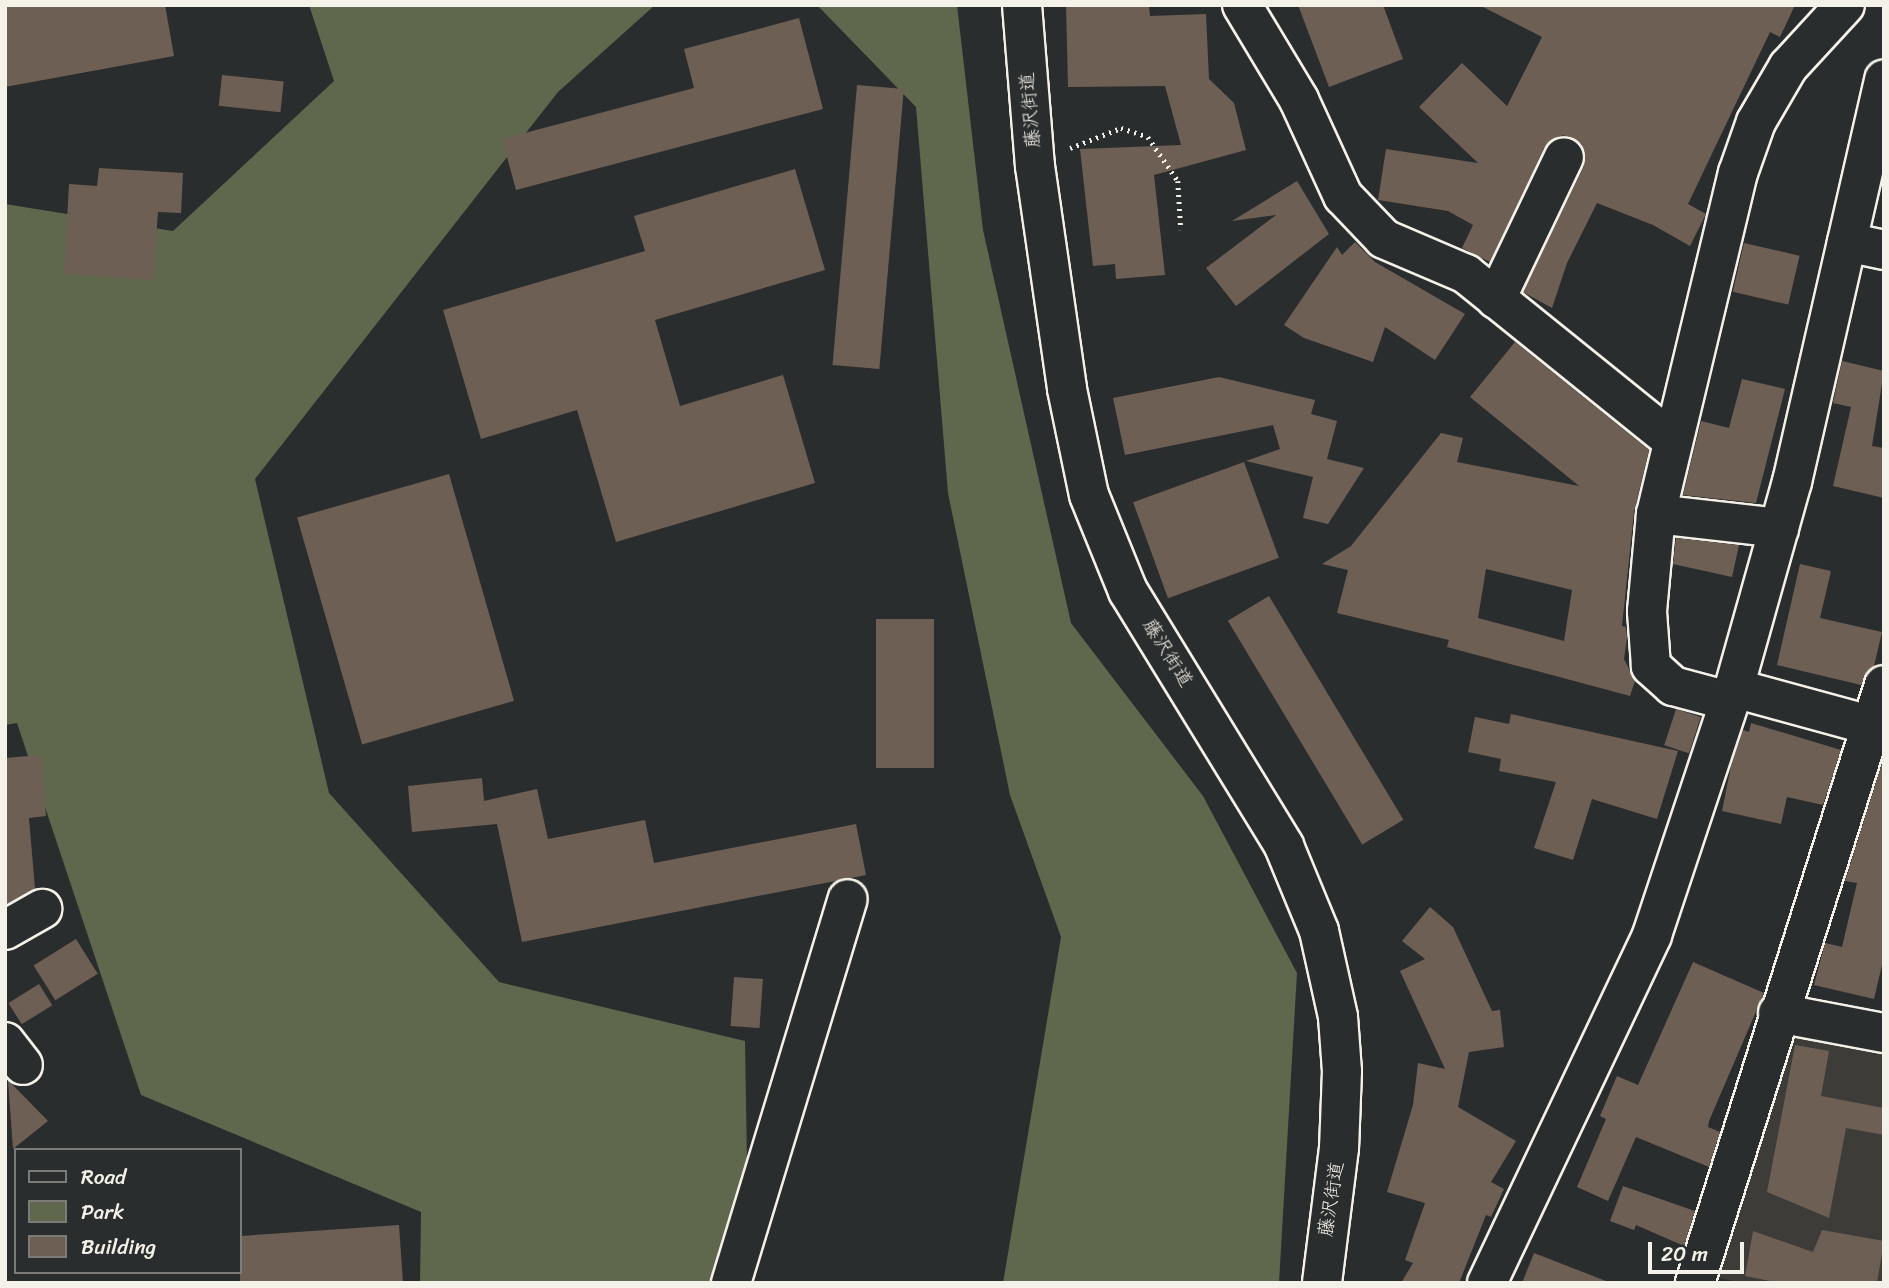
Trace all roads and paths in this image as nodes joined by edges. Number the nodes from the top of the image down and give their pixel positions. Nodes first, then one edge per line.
1 (1022, 5) edge
2 (1242, 5) edge
3 (1845, 5) edge
4 (1884, 79) edge
5 (1564, 157) dead end
6 (1035, 166) junction
7 (1181, 230) dead end
8 (1847, 242) junction
9 (1884, 250) edge
10 (1496, 299) junction
11 (1673, 441) junction
12 (1656, 514) junction
13 (1779, 528) junction
14 (1884, 685) edge
15 (1732, 694) junction
16 (1876, 727) edge
17 (848, 899) dead end
18 (42, 909) dead end
19 (5, 930) edge
20 (1778, 1013) junction
21 (1884, 1033) edge
22 (731, 1283) edge
23 (1322, 1283) edge
24 (1486, 1283) edge
25 (1695, 1283) edge

1 - 6 main road, 藤沢街道
2 - 10 main road
3 - 11 main road
4 - 8 main road
5 - 10 main road
6 - 7 path
6 - 23 main road, 藤沢街道
8 - 9 main road
8 - 13 main road
10 - 11 main road
11 - 12 main road
12 - 13 main road
12 - 15 main road
13 - 15 main road
14 - 16 main road
15 - 16 main road
15 - 24 main road
16 - 20 main road
17 - 22 main road
18 - 19 main road
20 - 21 main road
20 - 25 main road

